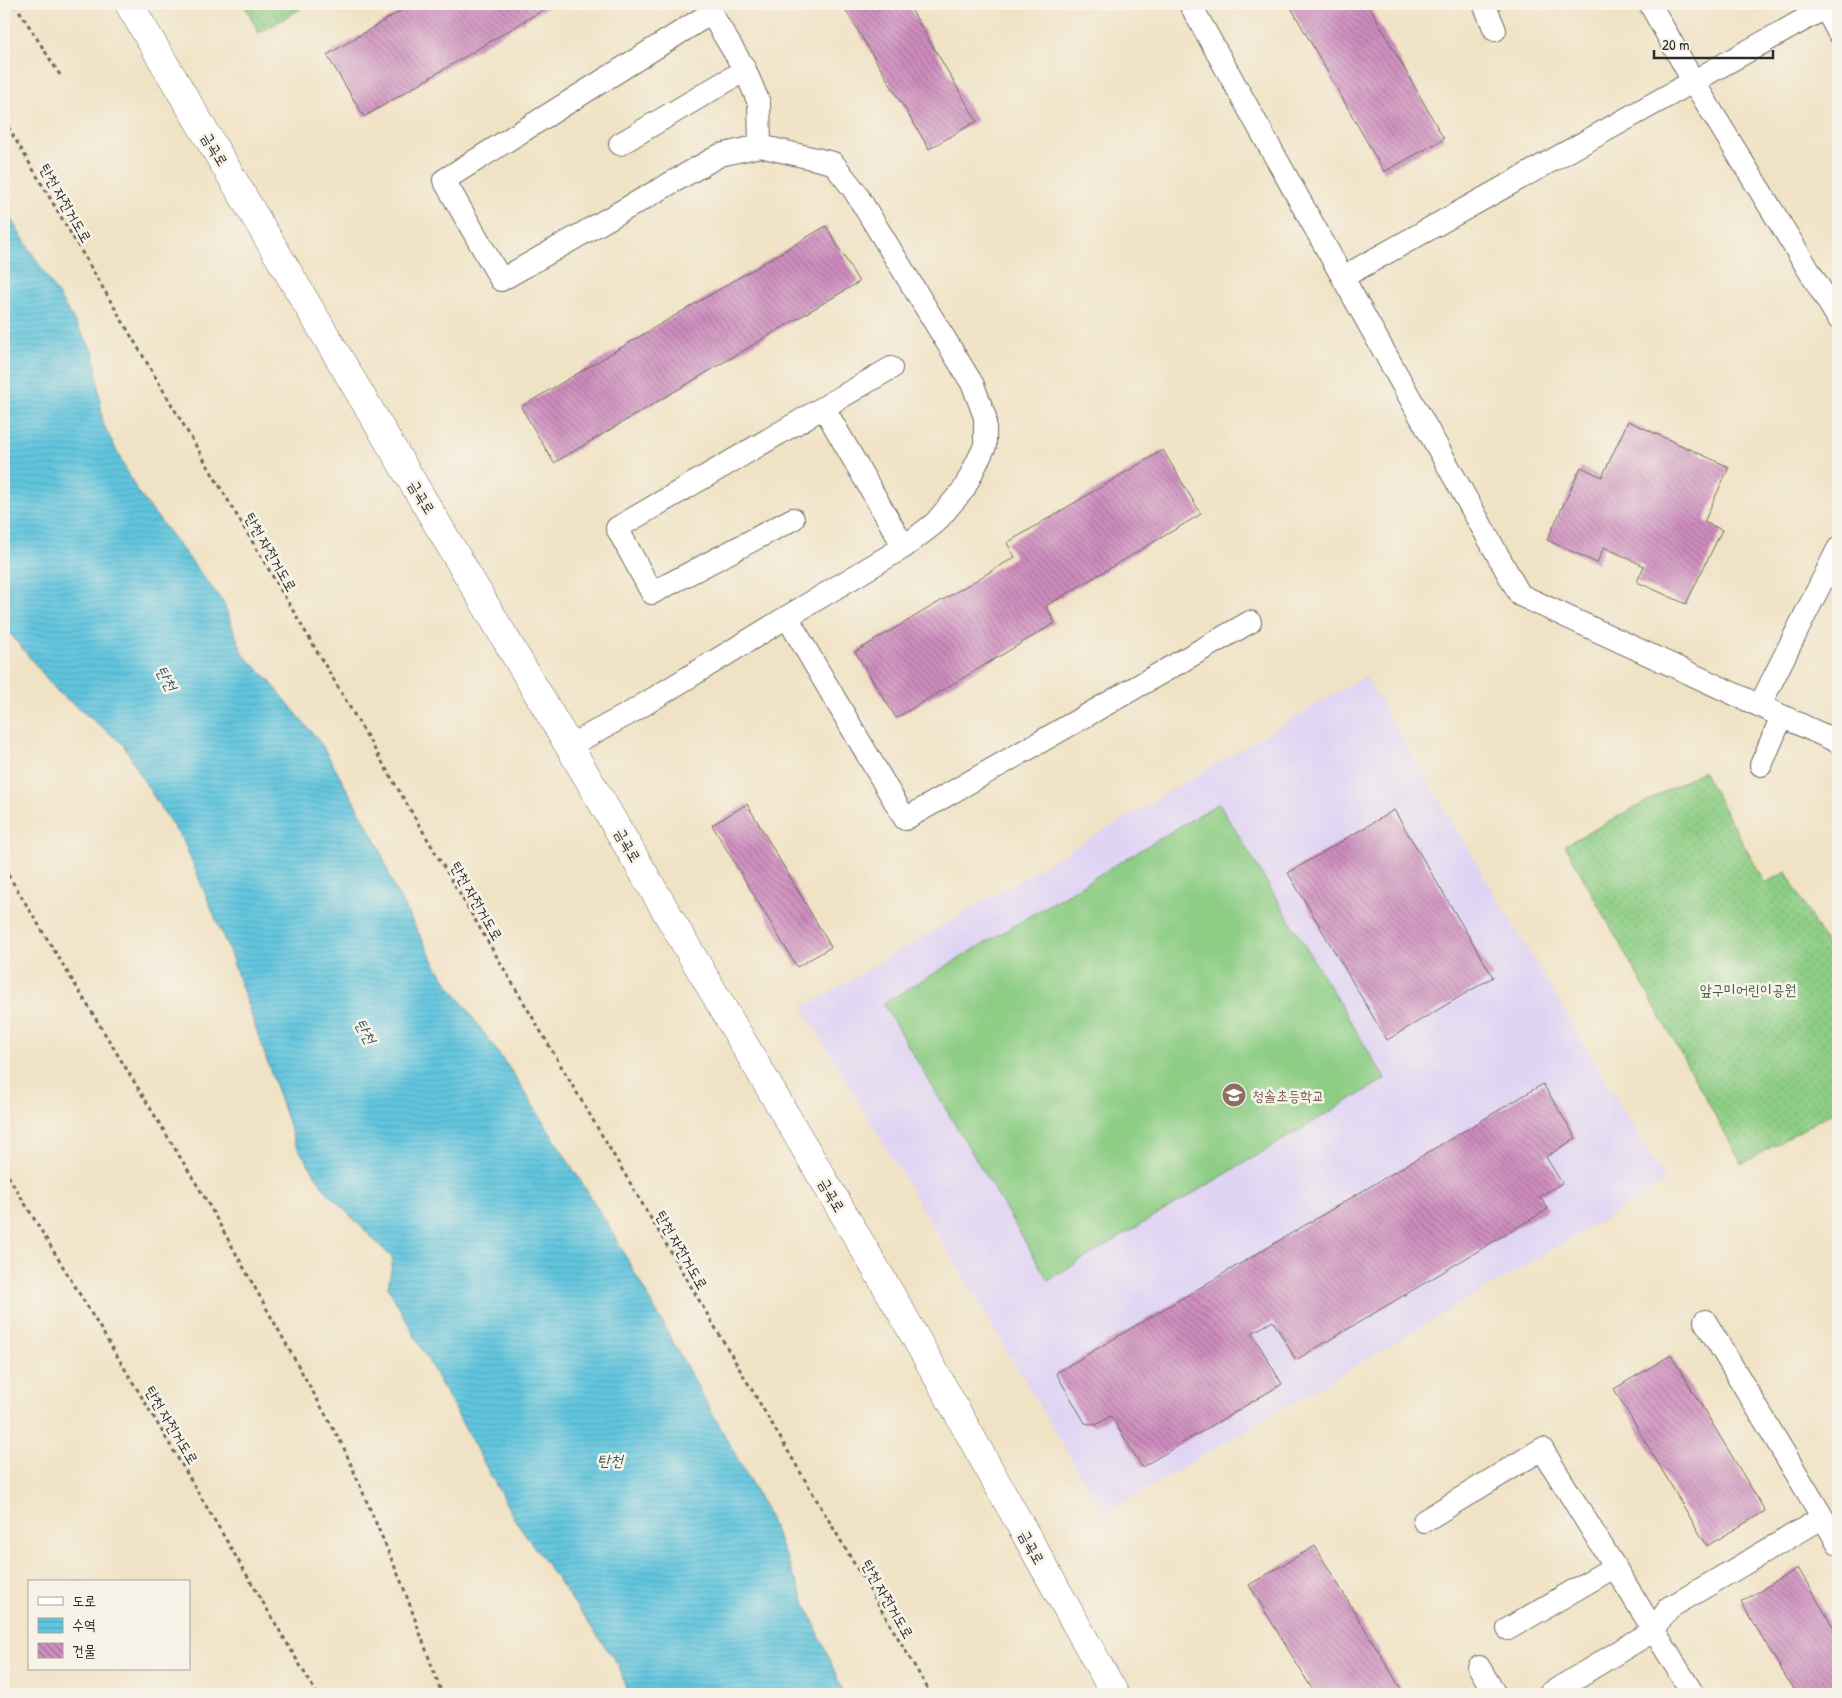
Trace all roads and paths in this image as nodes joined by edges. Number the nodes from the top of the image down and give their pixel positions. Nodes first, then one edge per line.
1 (15, 4) edge
2 (129, 4) edge
3 (1190, 4) edge
4 (1484, 4) edge
5 (1650, 4) edge
6 (1828, 6) edge
7 (1495, 30) dead end
8 (1838, 32) edge
9 (745, 70) junction
10 (60, 75) dead end
11 (1693, 81) junction
12 (4, 120) edge
13 (620, 144) dead end
14 (760, 146) junction
15 (1343, 277) junction
16 (1838, 318) edge
17 (891, 368) dead end
18 (824, 408) junction
19 (793, 519) dead end
20 (904, 547) junction
21 (1838, 549) edge
22 (786, 617) junction
23 (1250, 622) dead end
24 (1760, 705) junction
25 (1782, 716) junction
26 (1838, 742) edge
27 (569, 746) junction
28 (1761, 765) dead end
29 (4, 868) edge
30 (4, 1170) edge
31 (1704, 1321) dead end
32 (1822, 1518) junction
33 (1424, 1521) dead end
34 (1838, 1543) edge
35 (1614, 1567) junction
36 (1508, 1629) dead end
37 (1653, 1631) junction
38 (1479, 1667) dead end
39 (1563, 1691) edge
40 (317, 1694) edge
41 (442, 1694) edge
42 (931, 1694) edge
43 (1115, 1694) edge
44 (1495, 1694) edge
45 (1693, 1694) edge

1 - 10 path
2 - 27 main road, 금곡로
3 - 15 lane
4 - 7 lane
5 - 11 lane
6 - 8 lane
6 - 11 lane
9 - 13 lane
9 - 14 lane
9 - 14 lane
11 - 15 lane
11 - 16 lane
12 - 42 path, 탄천 자전거도로
14 - 20 lane
15 - 24 lane
17 - 18 lane
18 - 19 lane
18 - 20 lane
20 - 22 lane
21 - 24 lane
22 - 23 lane
22 - 27 lane
24 - 25 lane
25 - 26 lane
25 - 28 lane
27 - 43 main road, 금곡로
29 - 41 path
30 - 40 path, 탄천 자전거도로
31 - 32 lane
32 - 34 lane
32 - 37 lane
33 - 35 lane
35 - 36 lane
35 - 37 lane
37 - 39 lane
37 - 45 lane
38 - 44 lane

